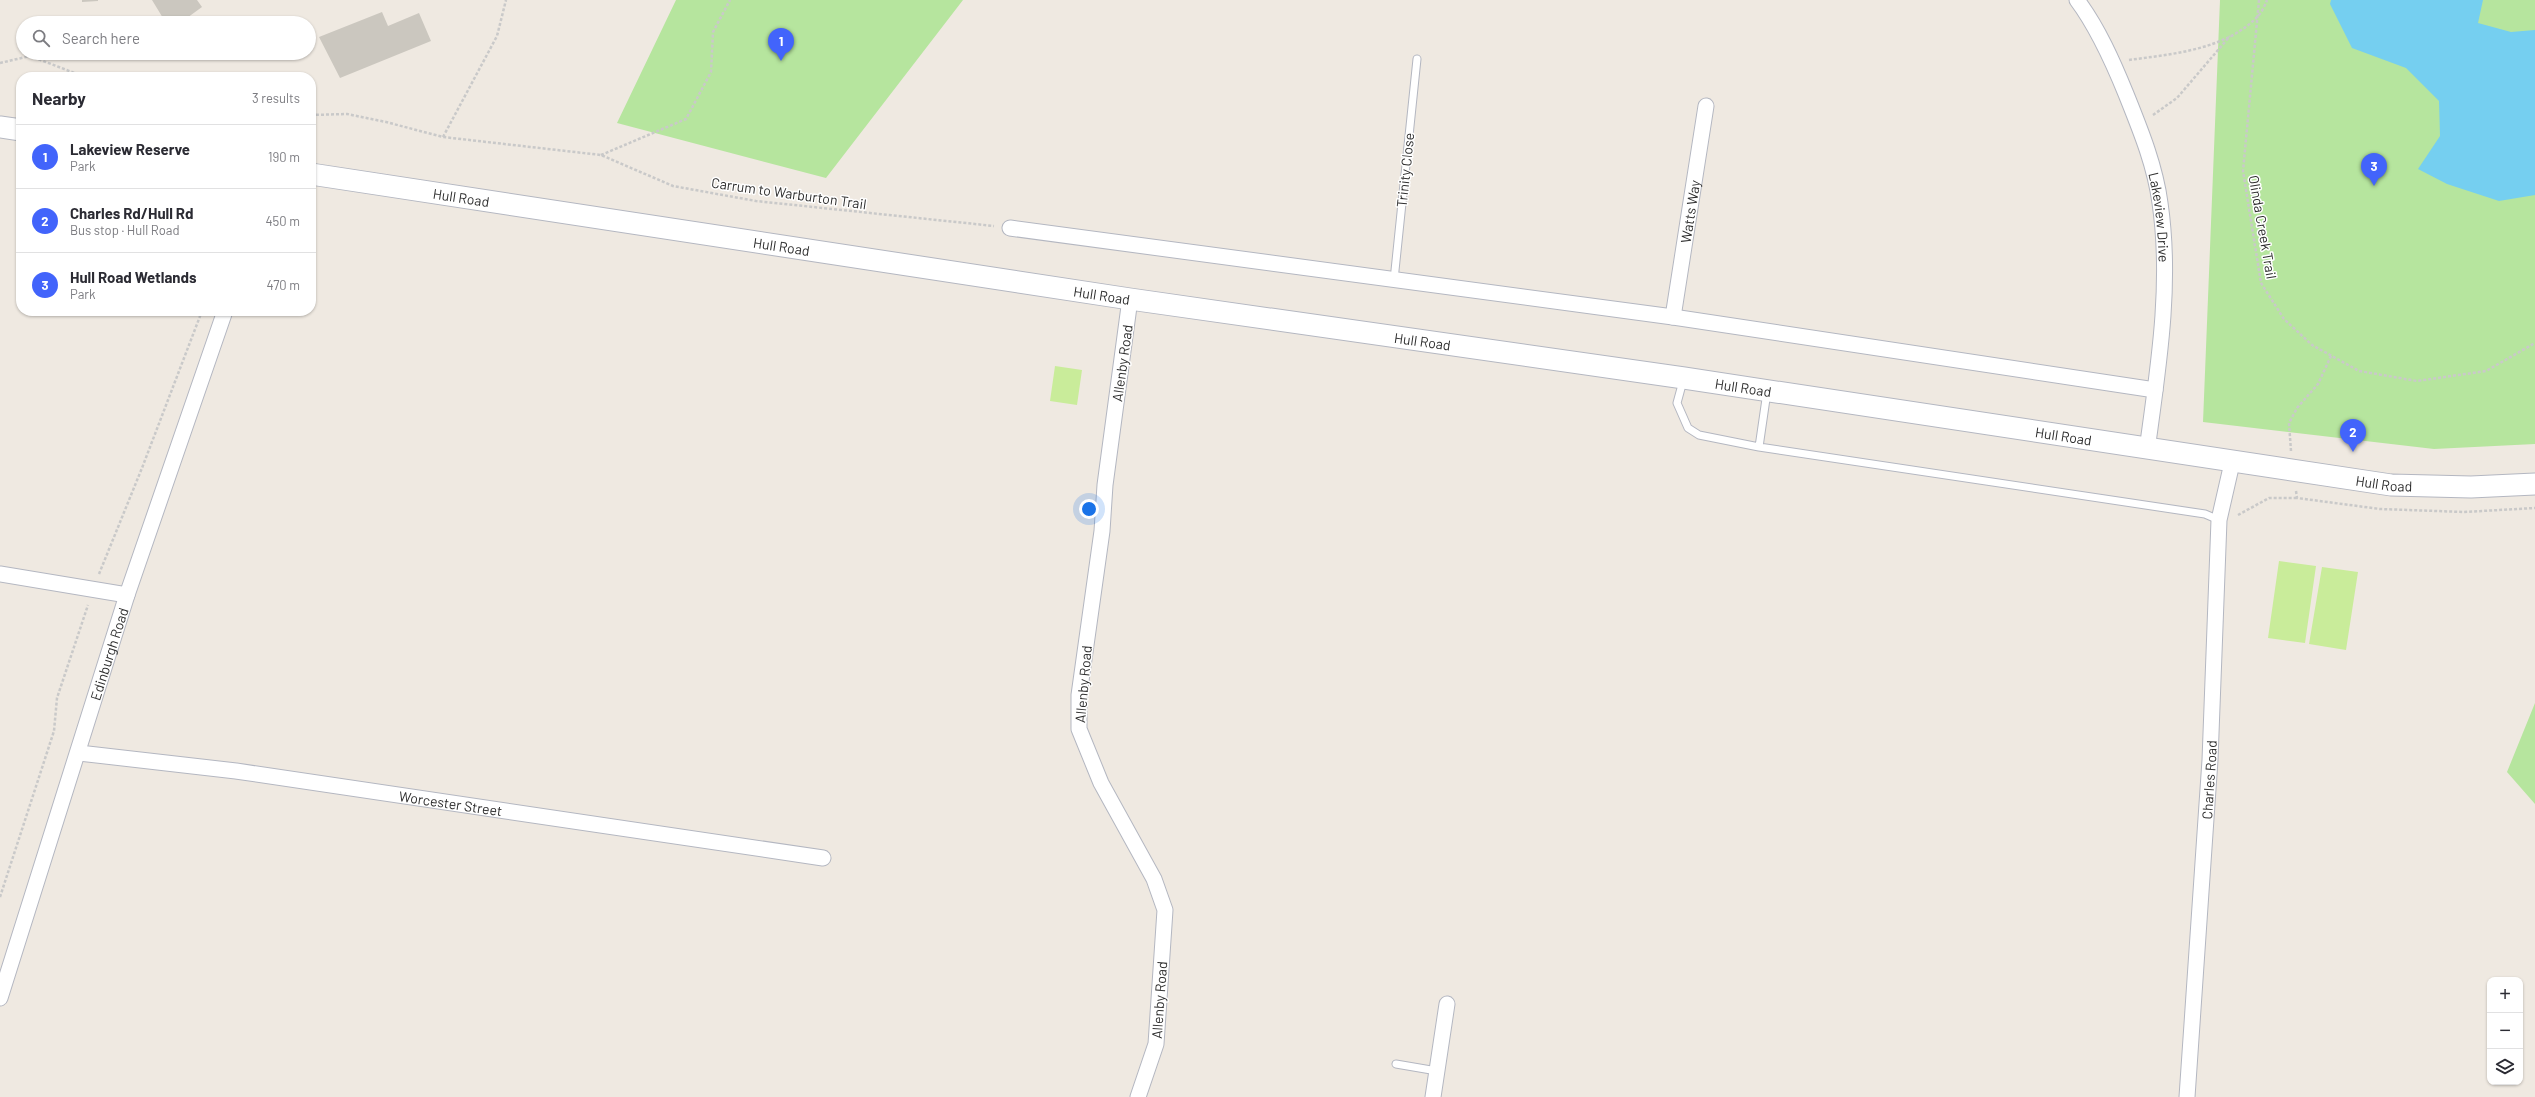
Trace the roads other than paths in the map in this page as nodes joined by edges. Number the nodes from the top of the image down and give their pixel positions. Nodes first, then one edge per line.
1 (2077, 0) edge
2 (1417, 59) dead end
3 (1706, 106) dead end
4 (0, 127) edge
5 (16, 129) edge
6 (316, 175) edge
7 (1010, 228) road end
8 (1394, 280) junction
9 (1130, 299) junction
10 (223, 316) edge
11 (1674, 317) junction
12 (1684, 378) junction
13 (2155, 390) junction
14 (1767, 391) junction
15 (1759, 447) junction
16 (2147, 450) junction
17 (2232, 463) junction
18 (2535, 484) edge
19 (2219, 520) junction
20 (0, 574) edge
21 (127, 595) junction
22 (79, 753) junction
23 (822, 858) dead end
24 (3, 976) edge
25 (0, 998) edge
26 (1447, 1004) dead end
27 (1396, 1064) dead end
28 (1437, 1071) junction
29 (1138, 1097) edge
30 (1433, 1097) edge
31 (2186, 1097) edge

1 - 13 street, Lakeview Drive
2 - 8 lane, Trinity Close
3 - 11 street, Watts Way
4 - 5 main road
6 - 9 main road, Hull Road
7 - 8 street
8 - 11 street
9 - 12 main road, Hull Road
9 - 29 street, Allenby Road
10 - 21 street, Edinburgh Road
11 - 13 street
12 - 14 main road, Hull Road
12 - 15 lane
13 - 16 street, Lakeview Drive
14 - 15 lane
14 - 16 main road, Hull Road
15 - 19 lane
16 - 17 main road, Hull Road
17 - 18 main road, Hull Road
17 - 19 street, Charles Road
19 - 31 street, Charles Road
20 - 21 street
21 - 22 street, Edinburgh Road
22 - 23 street, Worcester Street
22 - 24 street, Edinburgh Road
24 - 25 street, Edinburgh Road
26 - 28 street
27 - 28 lane
28 - 30 street

